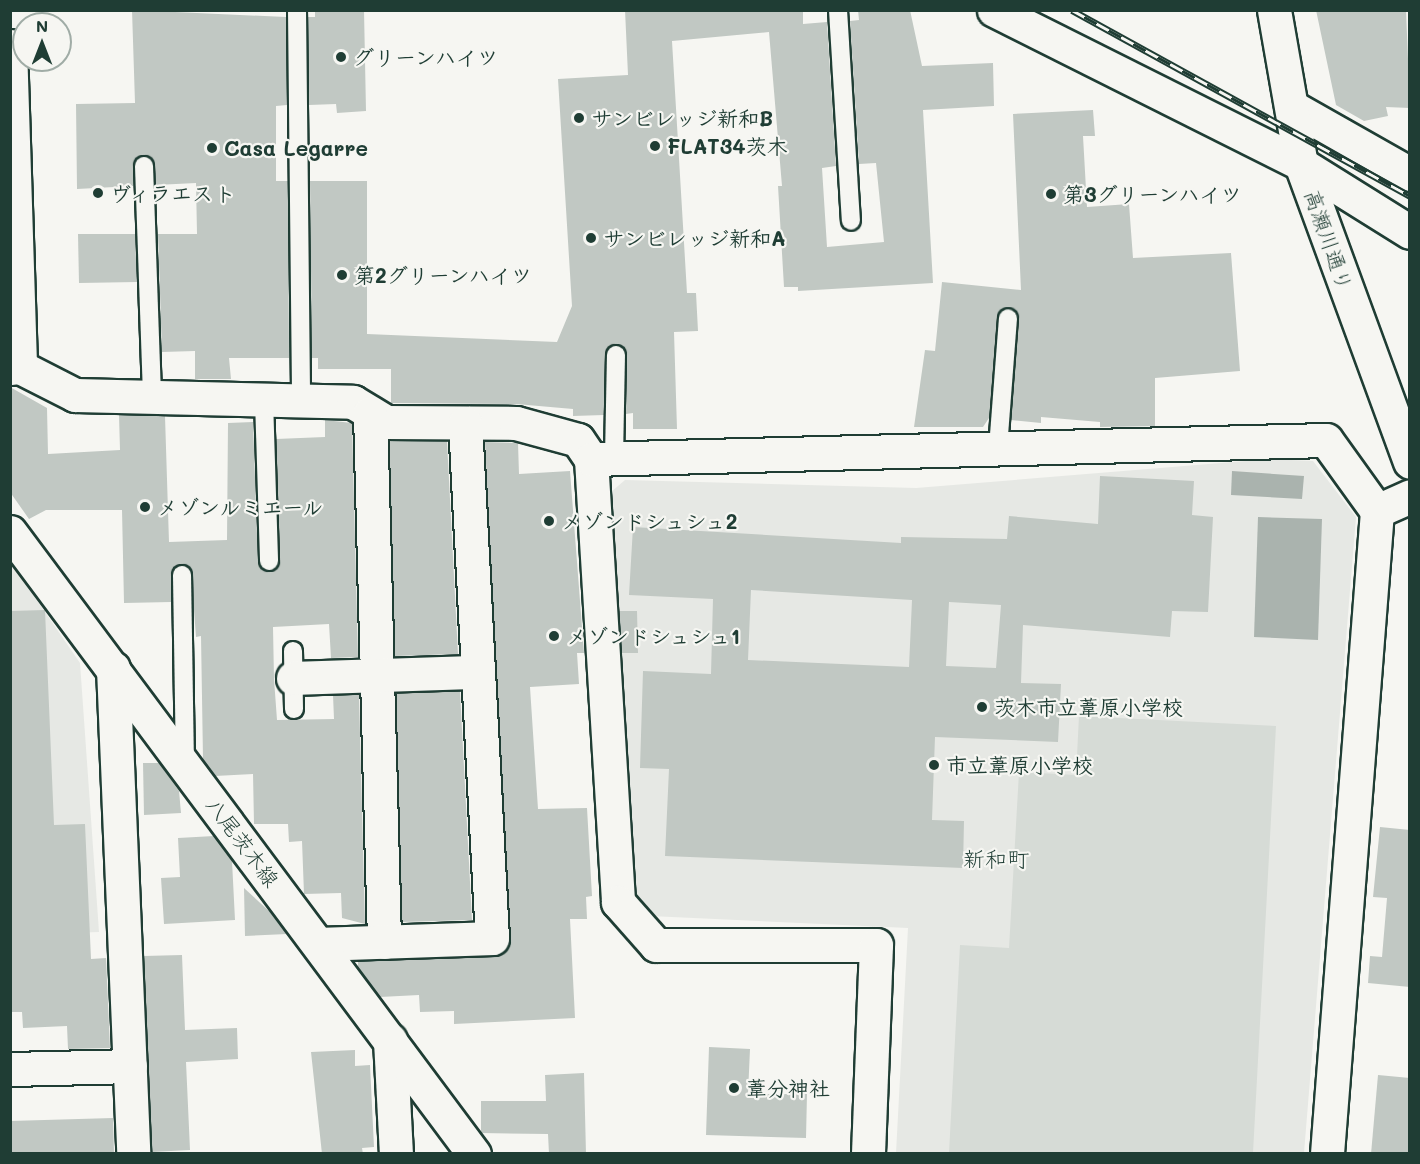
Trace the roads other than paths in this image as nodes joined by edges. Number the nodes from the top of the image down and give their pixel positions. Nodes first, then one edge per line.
1 (297, 10) edge
2 (838, 10) edge
3 (994, 10) edge
4 (1274, 10) edge
5 (10, 46) edge
6 (1292, 106) junction
7 (1301, 164) junction
8 (144, 166) dead end
9 (1410, 174) edge
10 (851, 221) dead end
11 (1410, 232) edge
12 (1008, 318) dead end
13 (616, 355) dead end
14 (15, 368) edge
15 (152, 397) junction
16 (264, 400) junction
17 (301, 401) junction
18 (370, 413) junction
19 (465, 423) junction
20 (998, 448) junction
21 (603, 458) junction
22 (1410, 462) edge
23 (1410, 496) edge
24 (1377, 511) junction
25 (10, 532) edge
26 (269, 561) dead end
27 (182, 575) dead end
28 (113, 668) junction
29 (478, 672) junction
30 (377, 676) junction
31 (294, 680) dead end
32 (185, 765) junction
33 (384, 942) junction
34 (318, 944) junction
35 (390, 1040) junction
36 (130, 1066) junction
37 (10, 1069) edge
38 (133, 1154) edge
39 (396, 1154) edge
40 (474, 1154) edge
41 (868, 1154) edge
42 (1327, 1154) edge

1 - 17 lane
2 - 10 lane
3 - 7 street
4 - 6 street, 高瀬川通り
5 - 14 street
6 - 7 street, 高瀬川通り
6 - 9 street
7 - 11 street
7 - 22 street, 高瀬川通り
8 - 15 lane
12 - 20 lane
13 - 21 lane
14 - 15 street
15 - 16 street
16 - 17 street
16 - 26 lane
17 - 18 street
18 - 19 street
18 - 30 street
19 - 21 street
19 - 29 street
20 - 21 street
20 - 24 street
21 - 41 street
23 - 24 street
24 - 42 street
25 - 28 street, 八尾茨木線
27 - 32 lane
28 - 32 street, 八尾茨木線
28 - 36 street
29 - 30 street
29 - 33 street
30 - 31 street
30 - 33 street
32 - 34 street, 八尾茨木線
33 - 34 street
34 - 35 street, 八尾茨木線
35 - 39 street
35 - 40 street, 八尾茨木線
36 - 37 street
36 - 38 street

